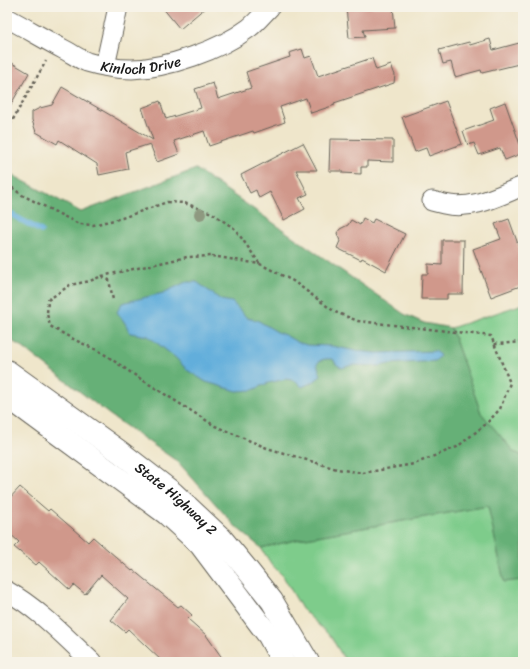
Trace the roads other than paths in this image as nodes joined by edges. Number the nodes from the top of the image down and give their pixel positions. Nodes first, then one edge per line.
1 (118, 7) edge
2 (270, 7) edge
3 (7, 18) edge
4 (105, 66) junction
5 (523, 186) edge
6 (432, 201) dead end
7 (7, 371) edge
8 (7, 396) edge
9 (7, 591) edge
10 (92, 662) edge
11 (283, 662) edge
12 (308, 662) edge

1 - 4 street
2 - 4 street, Kinloch Drive
3 - 4 street, Kinloch Drive
5 - 6 street
7 - 12 highway, State Highway 2
8 - 11 highway, State Highway 2
9 - 10 street

